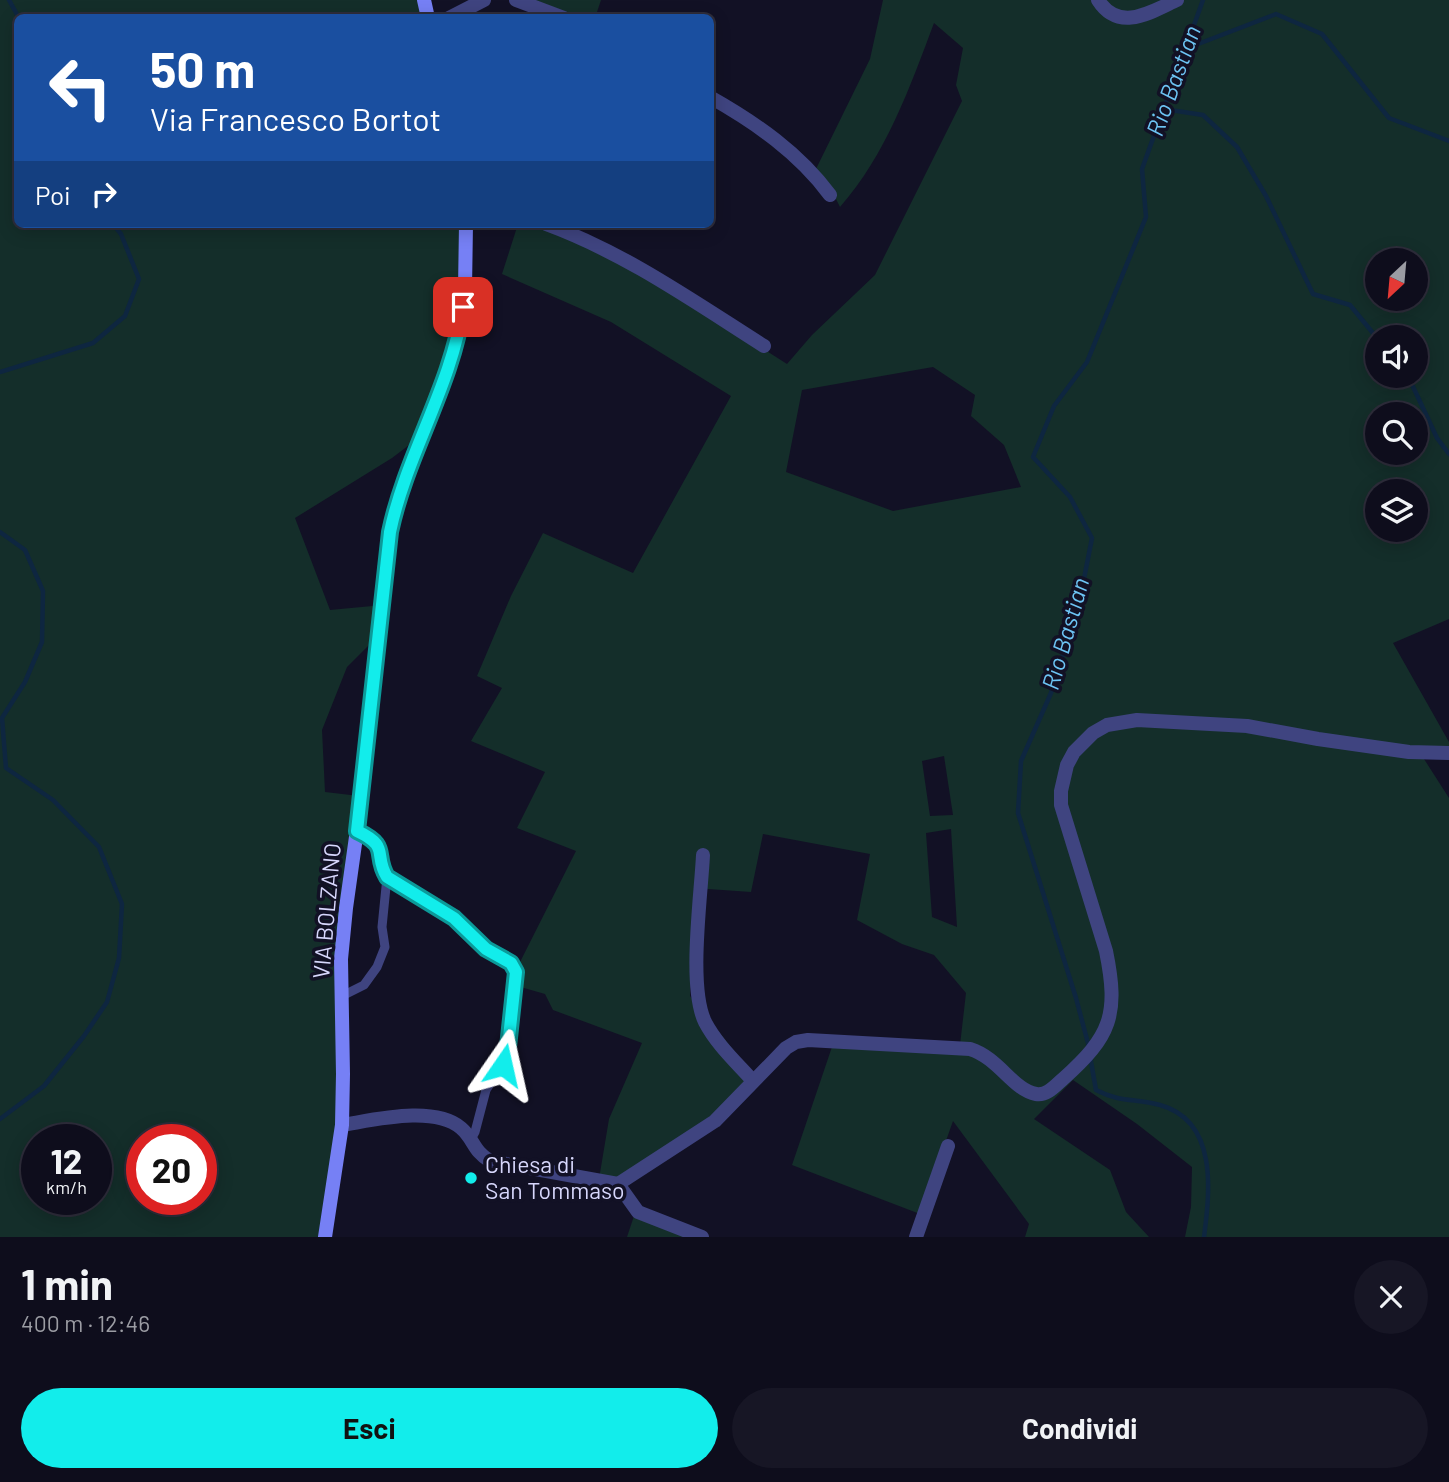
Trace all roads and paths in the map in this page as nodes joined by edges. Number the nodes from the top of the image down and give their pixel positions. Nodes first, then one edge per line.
1 (484, 0) edge
2 (516, 0) edge
3 (1098, 0) edge
4 (1177, 0) edge
5 (457, 14) edge
6 (553, 14) edge
7 (714, 99) edge
8 (830, 195) dead end
9 (466, 228) edge
10 (556, 228) edge
11 (764, 346) dead end
12 (1449, 753) edge
13 (357, 831) junction
14 (703, 855) dead end
15 (387, 877) junction
16 (342, 996) junction
17 (753, 1081) junction
18 (342, 1125) junction
19 (470, 1141) junction
20 (948, 1146) dead end
21 (618, 1184) junction
22 (325, 1237) edge
23 (702, 1237) edge
24 (916, 1237) edge

1 - 5 street
2 - 6 street
3 - 4 street
7 - 8 street
9 - 13 street, VIA BOLZANO
10 - 11 street
12 - 17 street
13 - 15 lane
13 - 16 street, VIA BOLZANO
14 - 17 street
15 - 16 lane
15 - 19 lane
16 - 18 street, VIA BOLZANO
17 - 21 street
18 - 19 street
18 - 22 street, VIA BOLZANO
19 - 21 street
20 - 24 street
21 - 23 street

